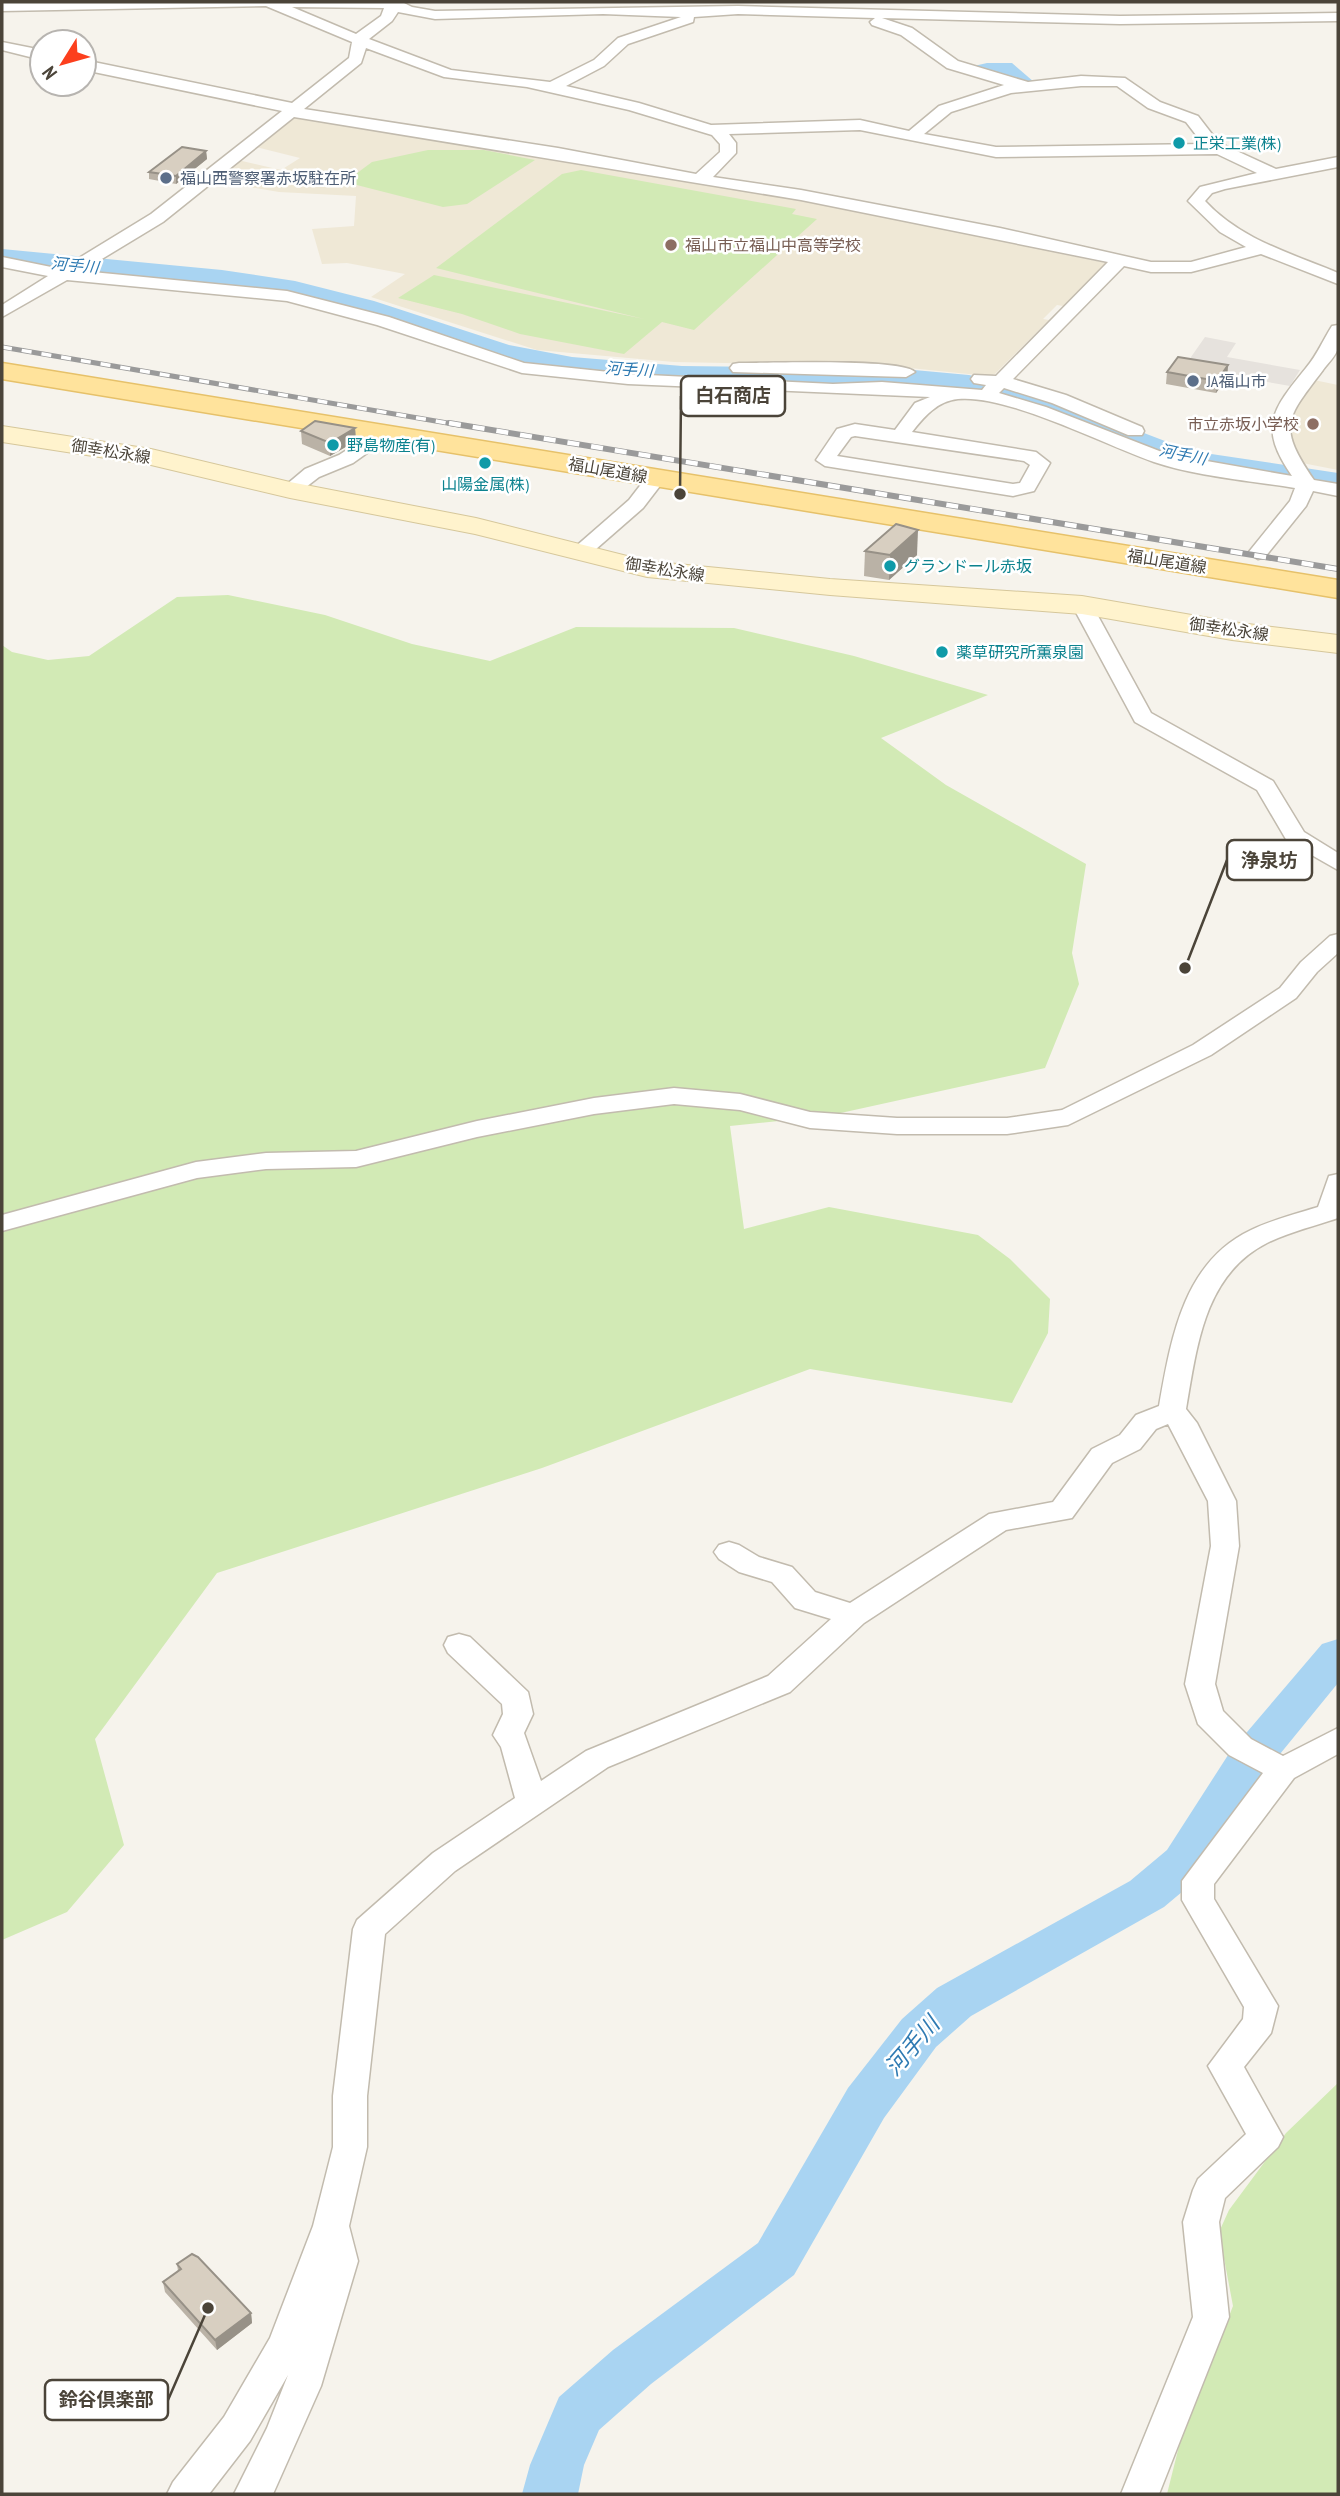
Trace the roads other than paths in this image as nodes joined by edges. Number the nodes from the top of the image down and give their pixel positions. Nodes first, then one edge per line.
1 (268, 2) edge
2 (1033, 2) edge
3 (394, 3) edge
4 (144, 4) edge
5 (2, 7) edge
6 (828, 12) junction
7 (698, 15) junction
8 (1338, 17) edge
9 (1038, 18) junction
10 (359, 38) junction
11 (2, 46) edge
12 (28, 52) edge
13 (98, 68) edge
14 (1034, 85) junction
15 (551, 88) junction
16 (293, 112) junction
17 (716, 130) junction
18 (912, 136) junction
19 (1220, 149) junction
20 (1338, 162) edge
21 (1274, 176) junction
22 (699, 180) junction
23 (2, 247) edge
24 (1260, 249) junction
25 (1119, 261) junction
26 (2, 262) edge
27 (73, 268) junction
28 (1338, 279) edge
29 (2, 312) edge
30 (1338, 330) edge
31 (1329, 359) edge
32 (2, 371) edge
33 (994, 388) junction
34 (953, 394) junction
35 (384, 432) junction
36 (2, 434) edge
37 (901, 436) junction
38 (1299, 475) junction
39 (656, 478) junction
40 (1338, 489) edge
41 (290, 490) junction
42 (580, 552) junction
43 (1258, 553) dead end
44 (1338, 589) edge
45 (1082, 605) junction
46 (1338, 644) edge
47 (1338, 867) edge
48 (1338, 941) edge
49 (1338, 1182) edge
50 (1334, 1218) edge
51 (2, 1223) edge
52 (1172, 1412) junction
53 (729, 1552) dead end
54 (854, 1615) junction
55 (459, 1644) dead end
56 (1338, 1740) edge
57 (1263, 1759) junction
58 (532, 1802) junction
59 (331, 2226) junction
60 (186, 2494) edge
61 (253, 2494) edge
62 (1140, 2494) edge

1 - 3 street
1 - 4 street
1 - 10 street
2 - 9 street
3 - 7 street
3 - 10 street
4 - 5 street
6 - 7 street
6 - 9 street
6 - 14 street
7 - 15 street
8 - 9 street
10 - 15 street
10 - 16 street
11 - 12 street
13 - 16 street
14 - 18 street
14 - 19 street
15 - 17 street
16 - 22 street
16 - 27 street
17 - 18 street
17 - 22 street
18 - 19 street
19 - 21 street
20 - 21 street
21 - 24 street
22 - 25 street
23 - 27 street
24 - 25 street
24 - 28 street
25 - 33 street
26 - 27 street
27 - 29 street
27 - 33 street
27 - 34 street
30 - 31 street
31 - 38 street
32 - 35 main road, 福山尾道線
33 - 34 street
33 - 38 street
34 - 37 street
35 - 39 main road, 福山尾道線
35 - 41 street
36 - 41 main road, 御幸松永線
37 - 37 street
38 - 40 street
38 - 43 street
39 - 42 street
39 - 44 main road, 福山尾道線
41 - 42 main road, 御幸松永線
42 - 45 main road, 御幸松永線
45 - 46 main road, 御幸松永線
45 - 47 street
48 - 51 street
49 - 50 street
50 - 52 street
52 - 54 street
52 - 57 street
53 - 54 street
54 - 58 street
55 - 58 street
56 - 57 street
57 - 62 street
58 - 59 street
59 - 60 street
59 - 61 street

